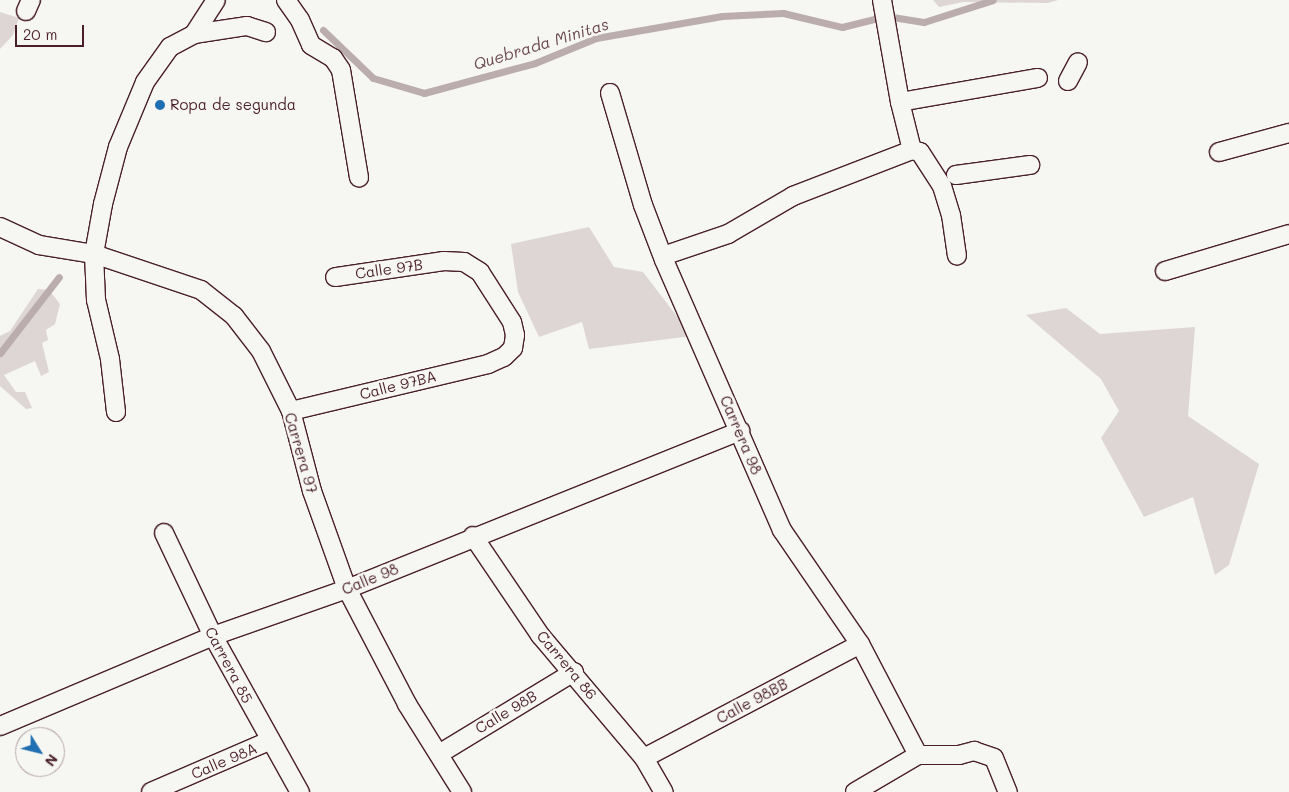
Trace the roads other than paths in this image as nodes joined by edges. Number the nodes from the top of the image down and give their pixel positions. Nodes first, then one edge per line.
1 (216, 0) edge
2 (286, 0) edge
3 (882, 0) edge
4 (266, 32) dead end
5 (194, 34) junction
6 (1078, 62) dead end
7 (1038, 78) dead end
8 (1068, 81) dead end
9 (610, 93) dead end
10 (900, 102) junction
11 (1289, 133) edge
12 (912, 150) junction
13 (1219, 152) dead end
14 (1030, 165) dead end
15 (956, 175) dead end
16 (359, 178) dead end
17 (0, 227) edge
18 (1289, 234) edge
19 (94, 254) junction
20 (663, 256) junction
21 (958, 256) dead end
22 (1165, 271) dead end
23 (335, 277) dead end
24 (504, 357) joint
25 (291, 411) junction
26 (116, 412) dead end
27 (741, 431) junction
28 (164, 533) dead end
29 (473, 536) junction
30 (347, 589) junction
31 (213, 636) junction
32 (860, 644) junction
33 (574, 672) junction
34 (0, 726) edge
35 (269, 741) junction
36 (439, 754) junction
37 (918, 754) junction
38 (644, 758) junction
39 (151, 792) edge
40 (300, 792) edge
41 (462, 792) edge
42 (664, 792) edge
43 (855, 792) edge
44 (1008, 792) edge

1 - 5 street
2 - 16 street
3 - 10 street
4 - 5 street
5 - 19 street
6 - 8 street
7 - 10 street
9 - 20 street, Carrera 98
10 - 12 street
11 - 13 street
12 - 20 street
12 - 21 street
14 - 15 street
17 - 19 street, Carrera 97
18 - 22 street
19 - 25 street, Carrera 97
19 - 26 street
20 - 27 street, Carrera 98
23 - 24 street, Calle 97B
24 - 25 street, Calle 97BA
25 - 30 street, Carrera 97
27 - 29 street, Calle 98
27 - 32 street, Carrera 98
28 - 31 street, Carrera 85
29 - 30 street, Calle 98
29 - 33 street, Carrera 86
30 - 31 street, Calle 98
30 - 36 street, Carrera 97
31 - 34 street, Calle 98
31 - 35 street, Carrera 85
32 - 37 street, Carrera 98
32 - 38 street, Calle 98BB
33 - 36 street, Calle 98B
33 - 38 street, Carrera 86
35 - 39 street, Calle 98A
35 - 40 street, Carrera 85
36 - 41 street, Carrera 97
37 - 43 street
37 - 44 street
38 - 42 street, Carrera 86

